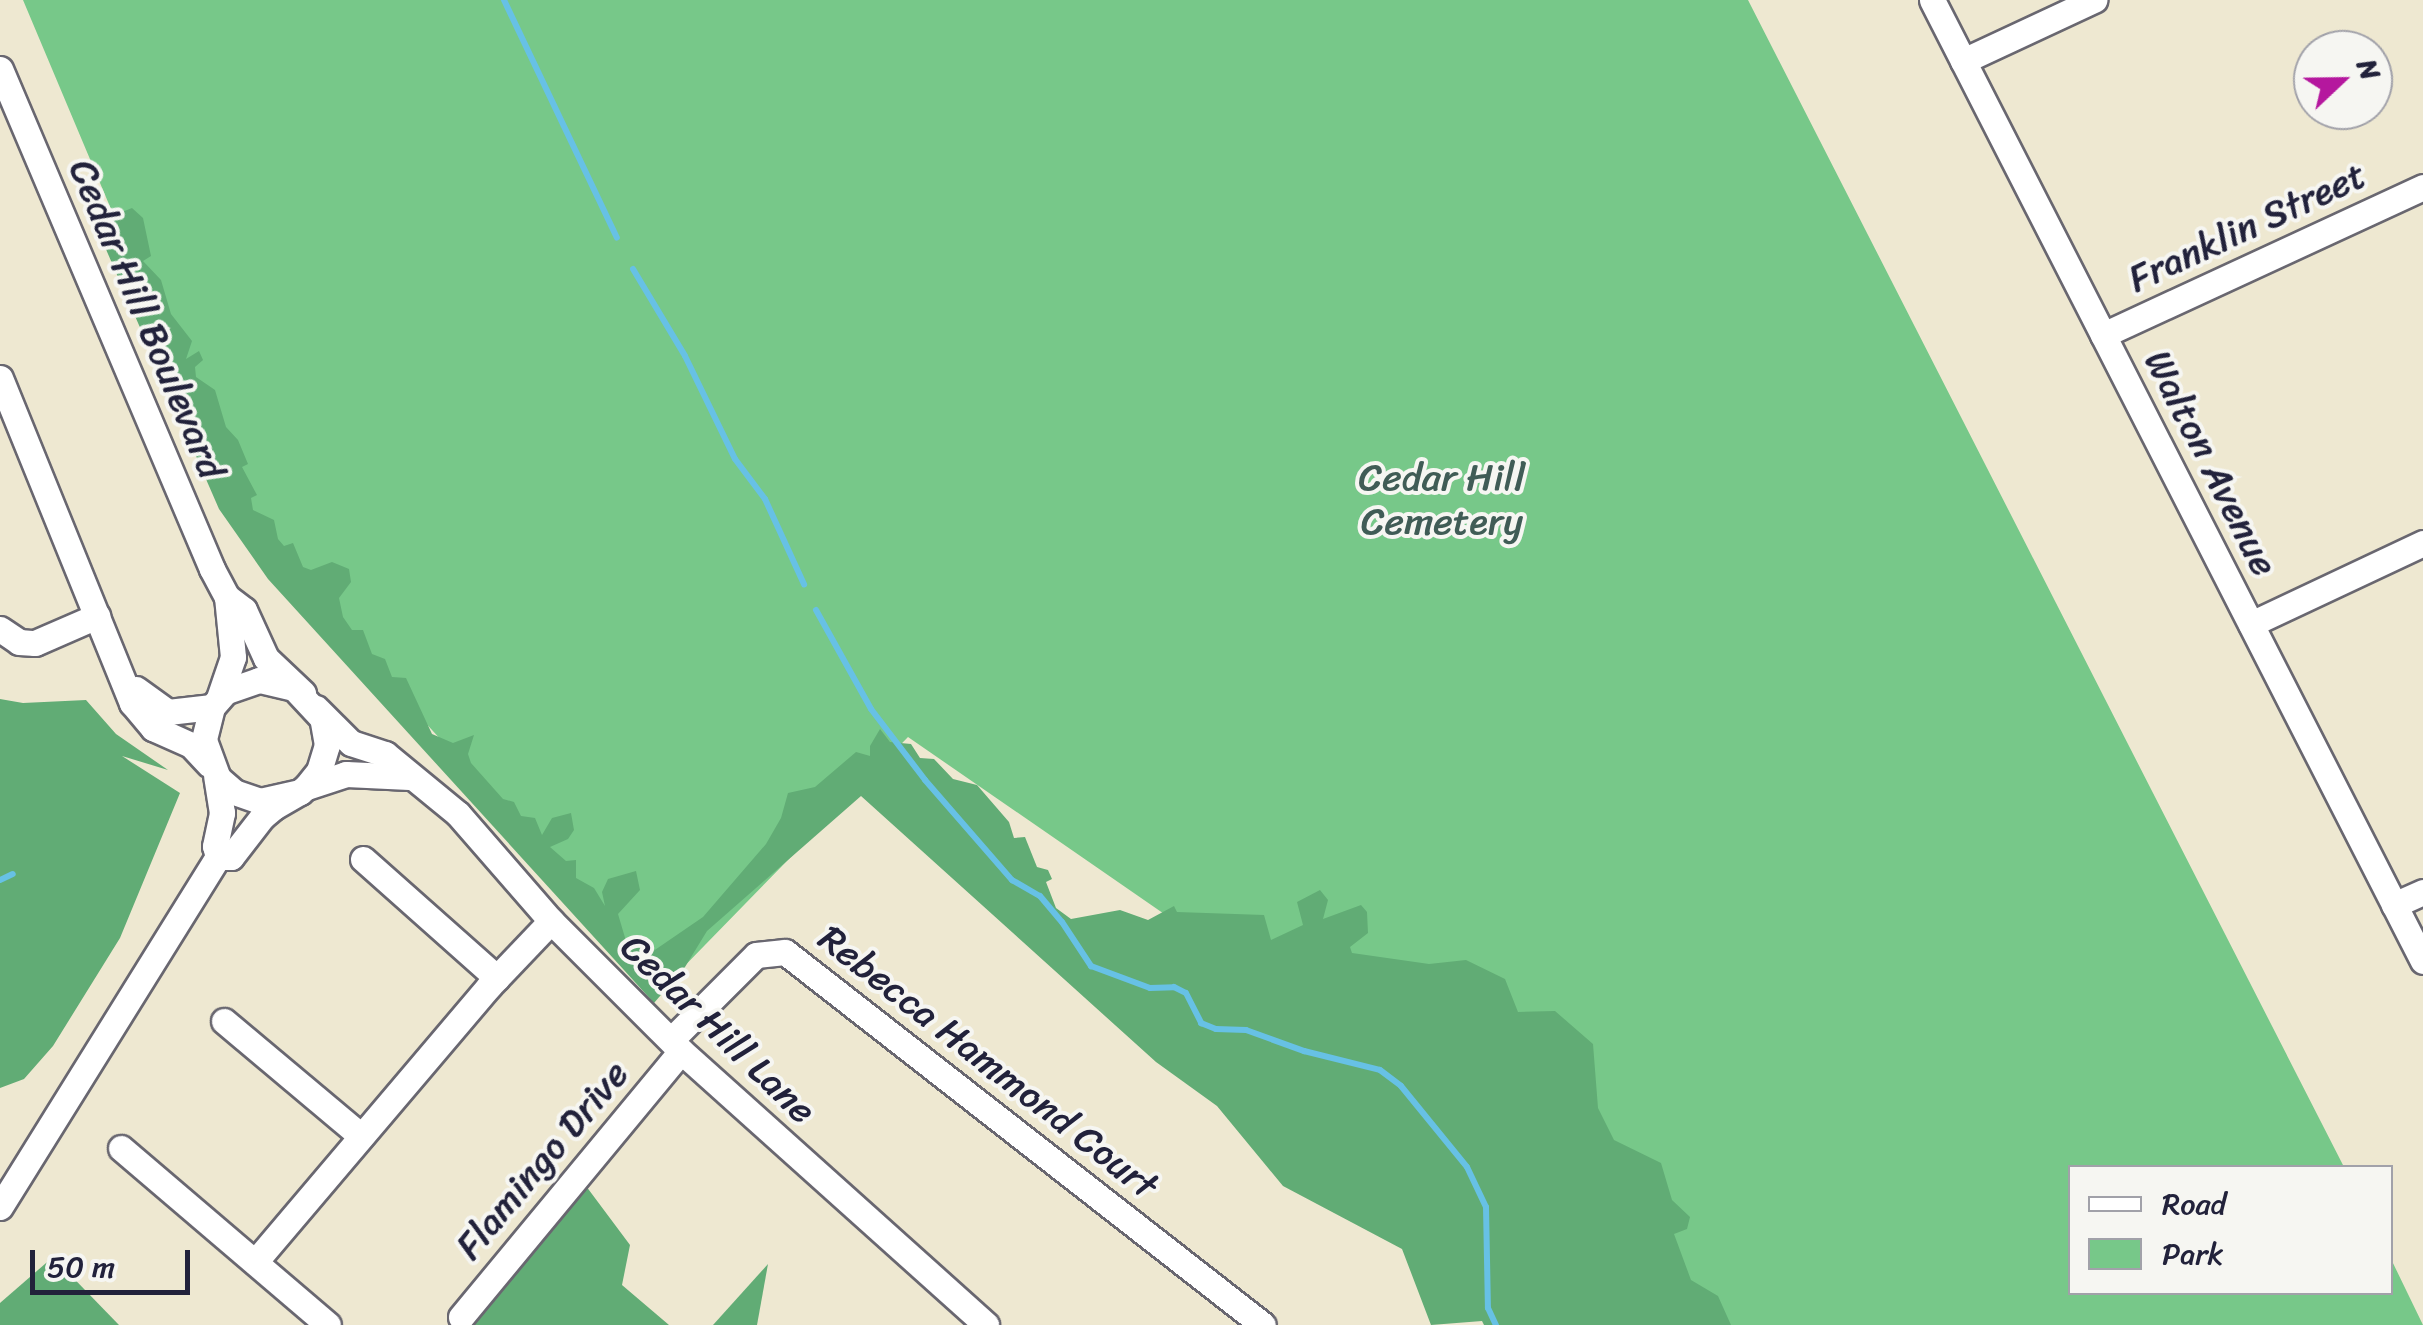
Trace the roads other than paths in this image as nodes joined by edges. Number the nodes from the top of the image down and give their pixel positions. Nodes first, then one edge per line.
1 (1932, 0) edge
2 (2094, 0) edge
3 (1963, 61) junction
4 (0, 69) edge
5 (2423, 187) edge
6 (2103, 335) junction
7 (0, 378) edge
8 (2423, 543) edge
9 (227, 597) junction
10 (97, 616) junction
11 (2251, 624) junction
12 (0, 630) edge
13 (121, 675) junction
14 (309, 701) junction
15 (216, 702) junction
16 (214, 772) junction
17 (409, 777) junction
18 (303, 789) junction
19 (218, 857) junction
20 (363, 859) dead end
21 (2423, 892) edge
22 (2394, 905) junction
23 (550, 922) junction
24 (2423, 961) edge
25 (497, 978) junction
26 (224, 1022) dead end
27 (676, 1045) junction
28 (361, 1136) junction
29 (121, 1148) dead end
30 (0, 1207) edge
31 (255, 1262) junction
32 (460, 1318) dead end
33 (328, 1325) edge
34 (986, 1325) edge
35 (1262, 1325) edge

1 - 3 street, Walton Avenue
2 - 3 street
3 - 6 street, Walton Avenue
4 - 9 street, Cedar Hill Boulevard
5 - 6 street, Franklin Street
6 - 11 street, Walton Avenue
7 - 10 street
8 - 11 street
9 - 14 street, Cedar Hill Boulevard
9 - 15 street, Cedar Hill Boulevard
10 - 12 street
10 - 13 street
11 - 22 street, Walton Avenue
13 - 15 street
13 - 16 street
14 - 15 street
14 - 17 street, Cedar Hill Lane
14 - 18 street
15 - 16 street, Cedar Hill Boulevard
16 - 18 street
16 - 19 street, Cedar Hill Boulevard
17 - 18 street
17 - 23 street, Cedar Hill Lane
18 - 19 street, Cedar Hill Boulevard
19 - 30 street, Cedar Hill Boulevard
20 - 25 street
21 - 22 street
22 - 24 street, Walton Avenue
23 - 25 street
23 - 27 street, Cedar Hill Lane
25 - 28 street
26 - 28 street
27 - 32 street, Flamingo Drive
27 - 34 street, Cedar Hill Lane
27 - 35 street, Rebecca Hammond Court
28 - 31 street
29 - 31 street
31 - 33 street

